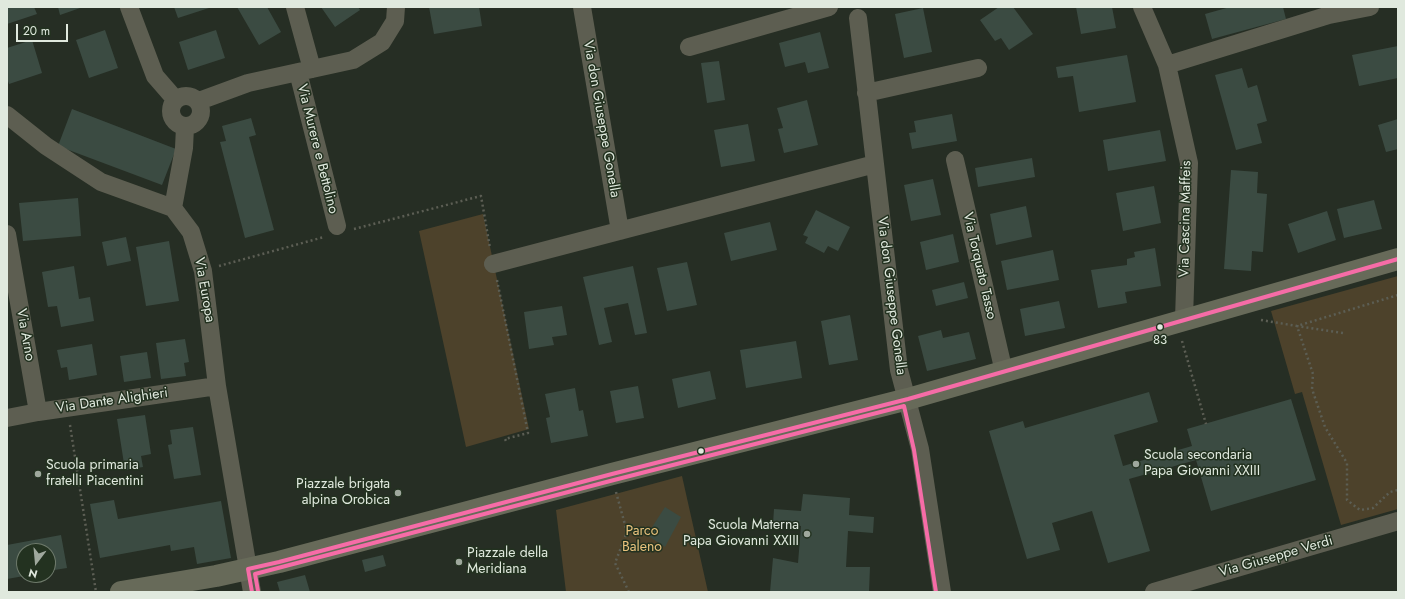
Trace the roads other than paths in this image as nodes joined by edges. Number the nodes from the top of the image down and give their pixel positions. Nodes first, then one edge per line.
1 (129, 7) edge
2 (295, 7) edge
3 (396, 7) edge
4 (582, 7) edge
5 (829, 7) edge
6 (1142, 7) edge
7 (1370, 7) edge
8 (858, 18) dead end
9 (689, 47) dead end
10 (1167, 65) junction
11 (978, 68) dead end
12 (305, 70) junction
13 (866, 93) junction
14 (175, 99) junction
15 (199, 101) junction
16 (9, 112) edge
17 (185, 127) junction
18 (955, 160) dead end
19 (875, 164) junction
20 (173, 208) junction
21 (620, 230) junction
22 (338, 231) road end
23 (7, 234) edge
24 (1398, 259) edge
25 (493, 264) road end
26 (1180, 320) junction
27 (1004, 372) junction
28 (217, 386) junction
29 (908, 399) junction
30 (38, 412) junction
31 (7, 418) edge
32 (1398, 521) edge
33 (248, 568) junction
34 (121, 592) edge
35 (252, 592) edge
36 (942, 592) edge
37 (1154, 592) edge

1 - 14 street
2 - 12 street, Via Murere e Bettolino
3 - 12 street, Via Murere e Bettolino
4 - 21 street, Via don Giuseppe Gonella
5 - 9 street
6 - 10 street, Via Cascina Maffeis
7 - 10 street
8 - 13 street, Via don Giuseppe Gonella
10 - 26 street, Via Cascina Maffeis
11 - 13 street
12 - 15 street, Via Murere e Bettolino
12 - 22 street, Via Murere e Bettolino
13 - 19 street, Via don Giuseppe Gonella
14 - 15 street
14 - 17 street
15 - 17 street
16 - 20 street
17 - 20 street
18 - 27 street, Via Torquato Tasso
19 - 21 street
19 - 29 street, Via don Giuseppe Gonella
20 - 28 street, Via Europa
21 - 25 street
23 - 30 street, Via Arno
24 - 26 street
26 - 27 street
27 - 29 street
28 - 30 street, Via Dante Alighieri
28 - 33 street, Via Europa
29 - 33 street
29 - 36 street, Via don Giuseppe Gonella
30 - 31 street, Via Dante Alighieri
32 - 37 street, Via Giuseppe Verdi
33 - 34 street
33 - 35 street, Via Europa

